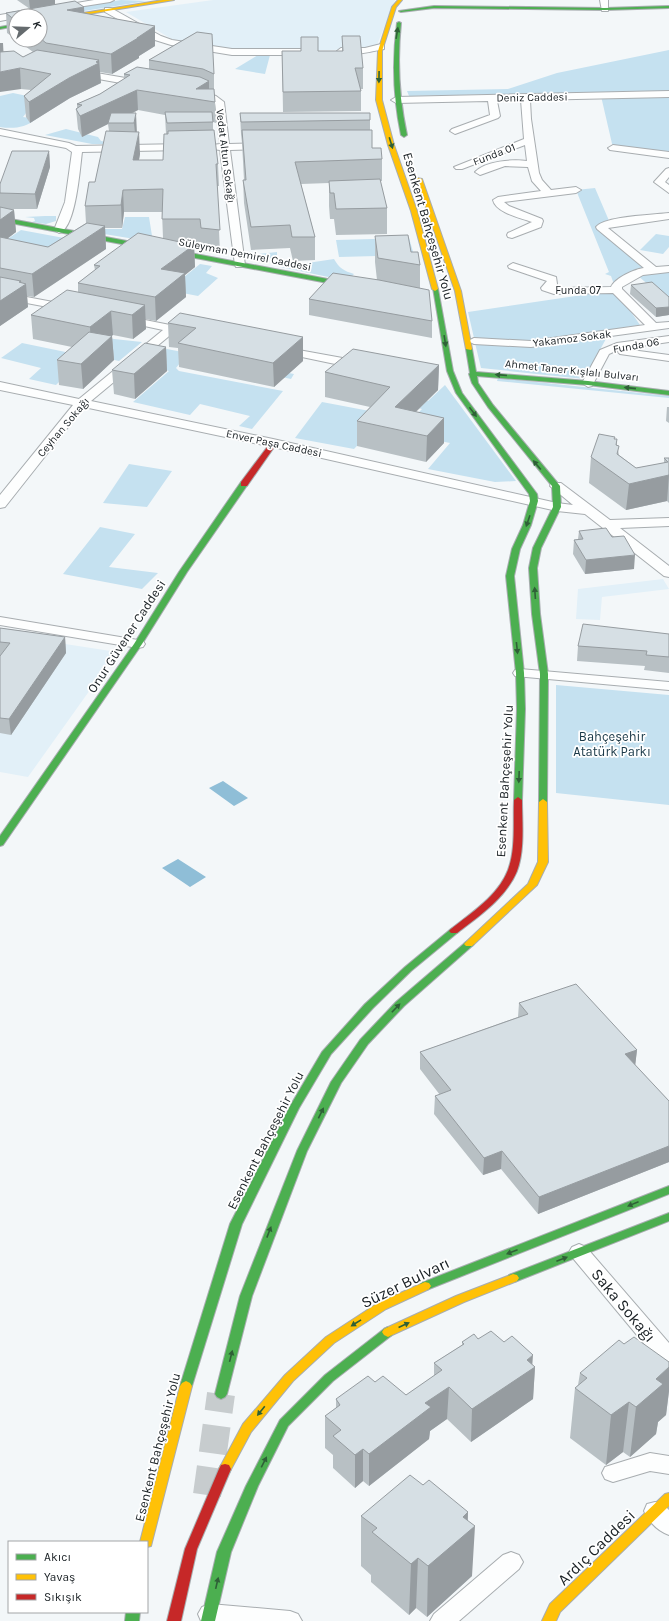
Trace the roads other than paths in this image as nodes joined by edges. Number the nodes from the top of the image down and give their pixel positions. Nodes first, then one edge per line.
1 (110, 0) edge
2 (172, 0) edge
3 (400, 0) edge
4 (409, 0) edge
5 (414, 0) edge
6 (155, 1) edge
7 (605, 5) edge
8 (434, 7) junction
9 (669, 7) edge
10 (108, 10) junction
11 (401, 11) junction
12 (0, 18) edge
13 (48, 20) edge
14 (381, 47) junction
15 (365, 51) junction
16 (315, 52) edge
17 (330, 52) edge
18 (379, 56) junction
19 (68, 71) edge
20 (150, 85) edge
21 (188, 92) edge
22 (669, 94) edge
23 (525, 97) junction
24 (492, 98) junction
25 (379, 100) junction
26 (396, 100) junction
27 (454, 131) dead end
28 (0, 132) edge
29 (529, 140) junction
30 (406, 142) dead end
31 (225, 146) junction
32 (275, 146) edge
33 (613, 148) dead end
34 (74, 149) junction
35 (669, 155) edge
36 (532, 165) junction
37 (459, 167) dead end
38 (415, 169) dead end
39 (669, 171) edge
40 (480, 172) dead end
41 (576, 190) dead end
42 (669, 190) edge
43 (549, 194) junction
44 (669, 216) edge
45 (0, 219) edge
46 (60, 230) junction
47 (512, 235) dead end
48 (240, 265) junction
49 (512, 266) dead end
50 (669, 269) edge
51 (654, 271) junction
52 (362, 288) edge
53 (616, 290) junction
54 (0, 294) edge
55 (458, 295) junction
56 (427, 300) edge
57 (444, 302) junction
58 (79, 310) edge
59 (460, 311) junction
60 (110, 316) edge
61 (669, 325) edge
62 (653, 327) junction
63 (172, 328) junction
64 (202, 334) edge
65 (669, 339) edge
66 (474, 340) dead end
67 (272, 348) edge
68 (604, 352) junction
69 (669, 358) edge
70 (334, 360) junction
71 (373, 368) edge
72 (326, 370) edge
73 (474, 378) junction
74 (452, 379) junction
75 (588, 383) junction
76 (0, 386) edge
77 (575, 392) dead end
78 (669, 393) edge
79 (598, 394) dead end
80 (669, 400) edge
81 (80, 404) junction
82 (273, 443) junction
83 (556, 486) junction
84 (0, 504) edge
85 (546, 504) junction
86 (589, 510) junction
87 (669, 522) edge
88 (608, 524) junction
89 (669, 573) edge
90 (0, 621) edge
91 (138, 644) junction
92 (520, 673) junction
93 (544, 674) junction
94 (669, 686) edge
95 (0, 843) edge
96 (669, 1190) edge
97 (669, 1217) edge
98 (579, 1252) junction
99 (669, 1358) edge
100 (221, 1394) tunnel mouth
101 (669, 1464) edge
102 (613, 1473) dead end
103 (664, 1511) edge
104 (146, 1541) edge
105 (511, 1562) dead end
106 (209, 1617) edge
107 (174, 1621) edge
108 (290, 1621) edge
109 (442, 1621) edge
110 (549, 1621) edge

1 - 12 street
2 - 6 main road
3 - 14 main road, Esenkent Bahçeşehir Yolu
4 - 11 main road, Esenkent Bahçeşehir Yolu
5 - 8 main road
6 - 10 main road
7 - 8 main road
7 - 9 main road
8 - 11 main road
10 - 13 main road
10 - 16 street
26 -> 11 main road, Esenkent Bahçeşehir Yolu
14 - 15 street
14 - 18 main road, Esenkent Bahçeşehir Yolu
15 - 17 street
15 - 18 street
18 -> 25 main road, Esenkent Bahçeşehir Yolu
19 - 20 street
21 - 31 street, Vedat Altun Sokağı
22 - 23 street, Deniz Caddesi
23 - 24 street, Deniz Caddesi
23 - 29 street
24 - 26 street, Deniz Caddesi
24 - 27 street
25 - 26 main road
25 -> 57 main road, Esenkent Bahçeşehir Yolu
26 - 30 main road, Esenkent Bahçeşehir Yolu
28 - 34 street
29 - 36 street
29 - 37 street, Funda 01
31 - 32 street
31 - 34 street
31 - 48 street, Vedat Altun Sokağı
33 - 35 street
34 - 46 street
36 - 40 street, Funda 01
36 - 43 street
38 - 55 main road, Esenkent Bahçeşehir Yolu
39 - 42 street
41 - 43 street
43 - 47 street
44 - 51 street
45 - 46 main road, Süleyman Demirel Caddesi
46 - 48 main road, Süleyman Demirel Caddesi
48 - 52 main road, Süleyman Demirel Caddesi
49 - 53 street, Funda 07
50 - 51 street
51 - 53 street
53 - 62 street
54 - 58 street
55 - 57 main road
55 - 59 main road, Esenkent Bahçeşehir Yolu
56 - 57 main road
57 - 59 main road
57 -> 74 main road, Esenkent Bahçeşehir Yolu
59 - 73 main road, Esenkent Bahçeşehir Yolu
60 - 63 street
61 - 62 street, Yakamoz Sokak
62 - 66 street, Yakamoz Sokak
63 - 64 street
63 - 81 street, Ceyhan Sokağı
65 - 68 street, Funda 06
67 - 70 street
68 - 69 street, Funda 06
68 - 75 street, Funda 06
70 - 71 street
70 - 72 street
73 - 74 main road
75 -> 73 main road, Ahmet Taner Kışlalı Bulvarı
73 - 77 main road, Ahmet Taner Kışlalı Bulvarı
83 -> 73 main road, Esenkent Bahçeşehir Yolu
74 -> 85 main road, Esenkent Bahçeşehir Yolu
78 -> 75 main road, Ahmet Taner Kışlalı Bulvarı
76 - 81 street, Enver Paşa Caddesi
79 - 80 main road, Ahmet Taner Kışlalı Bulvarı
81 - 82 street, Enver Paşa Caddesi
81 - 84 street, Ceyhan Sokağı
82 - 85 street, Enver Paşa Caddesi
82 - 91 main road, Onur Güvener Caddesi
83 - 85 main road, Esenkent Bahçeşehir Yolu
83 - 86 street
85 - 86 street, Enver Paşa Caddesi
85 -> 92 main road, Esenkent Bahçeşehir Yolu
93 -> 85 main road, Esenkent Bahçeşehir Yolu
86 - 88 street
87 - 88 street
88 - 89 street
90 - 91 street
91 - 95 main road, Onur Güvener Caddesi
92 - 93 street
92 -> 104 main road, Esenkent Bahçeşehir Yolu
93 - 94 street
100 -> 93 main road, Esenkent Bahçeşehir Yolu
96 -> 107 main road, Süzer Bulvarı
97 - 98 main road
98 - 99 street, Saka Sokağı
106 -> 98 main road
101 - 102 street
103 - 110 main road, Ardıç Caddesi
105 - 109 street
106 - 108 street

